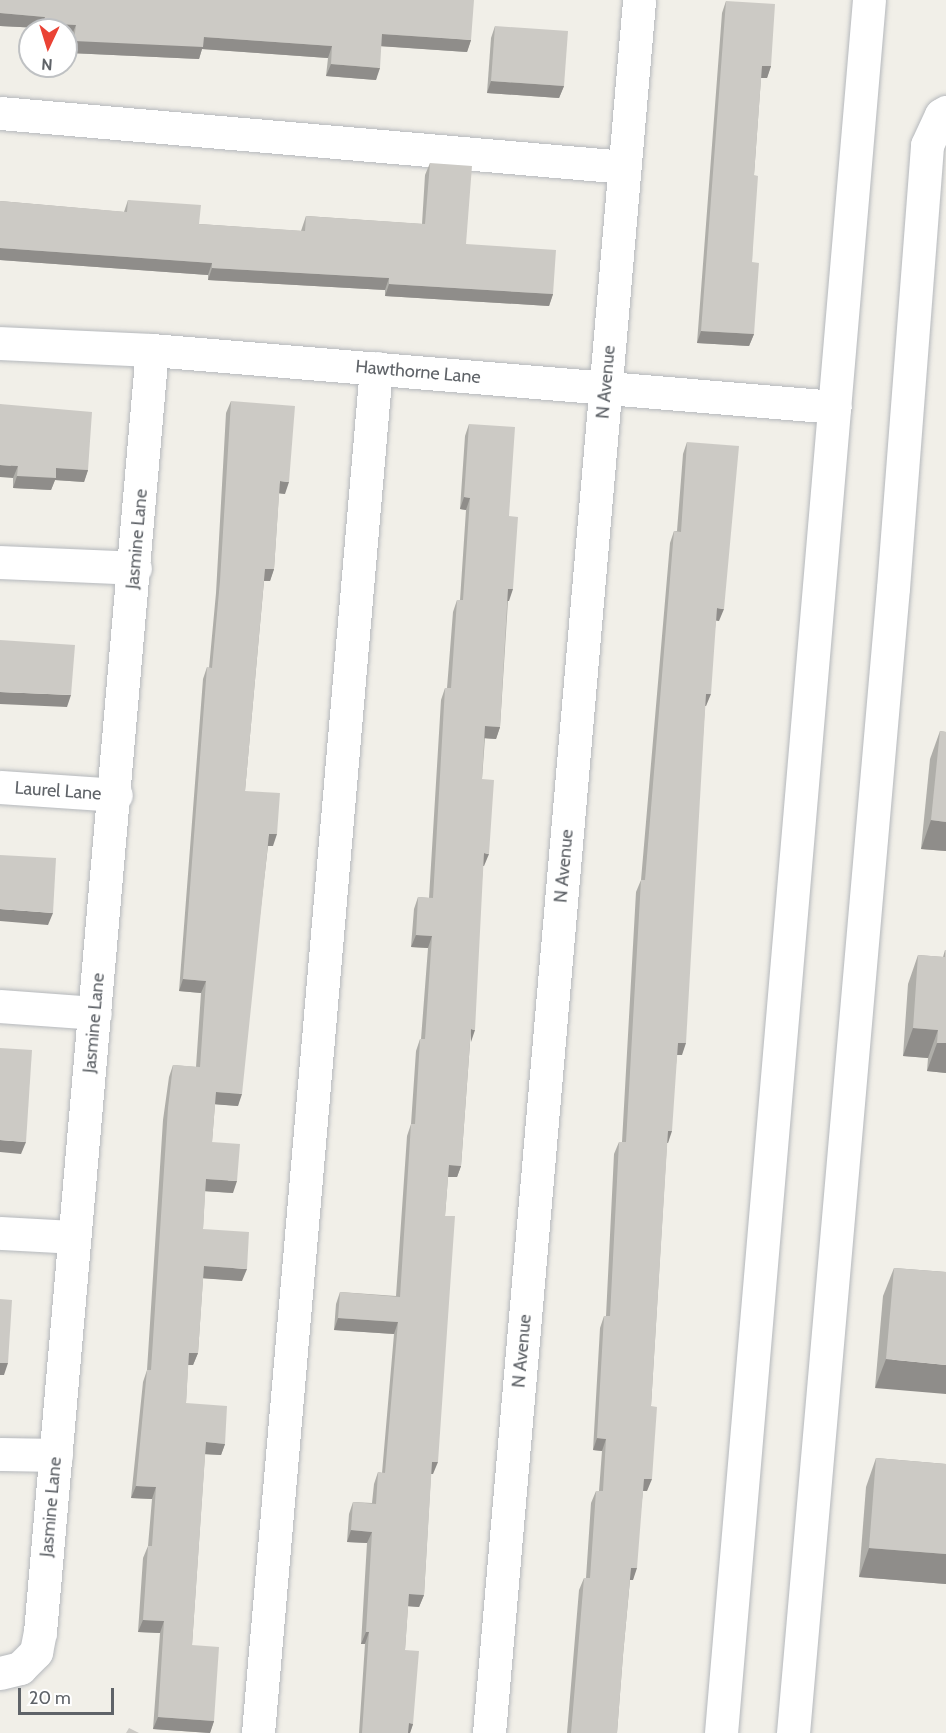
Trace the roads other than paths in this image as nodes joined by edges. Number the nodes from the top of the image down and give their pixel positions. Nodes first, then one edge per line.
1 (639, 0) edge
2 (869, 0) edge
3 (946, 112) edge
4 (0, 113) edge
5 (625, 167) junction
6 (0, 343) edge
7 (152, 350) junction
8 (376, 368) junction
9 (605, 388) junction
10 (835, 407) junction
11 (0, 562) edge
12 (135, 568) junction
13 (0, 787) edge
14 (116, 795) junction
15 (0, 1006) edge
16 (95, 1013) junction
17 (0, 1233) edge
18 (74, 1237) junction
19 (0, 1454) edge
20 (56, 1455) junction
21 (0, 1673) edge
22 (258, 1733) edge
23 (489, 1733) edge
24 (722, 1733) edge
25 (793, 1733) edge

1 - 5 street, N Avenue
2 - 10 street
3 - 25 street
4 - 5 street
5 - 9 street, N Avenue
6 - 7 street, Hawthorne Lane
7 - 8 street, Hawthorne Lane
7 - 12 street, Jasmine Lane
8 - 9 street, Hawthorne Lane
8 - 22 street
9 - 10 street, Hawthorne Lane
9 - 23 street, N Avenue
10 - 24 street
11 - 12 street
12 - 14 street, Jasmine Lane
13 - 14 street, Laurel Lane
14 - 16 street, Jasmine Lane
15 - 16 street
16 - 18 street, Jasmine Lane
17 - 18 street
18 - 20 street, Jasmine Lane
19 - 20 street
20 - 21 street, Jasmine Lane

